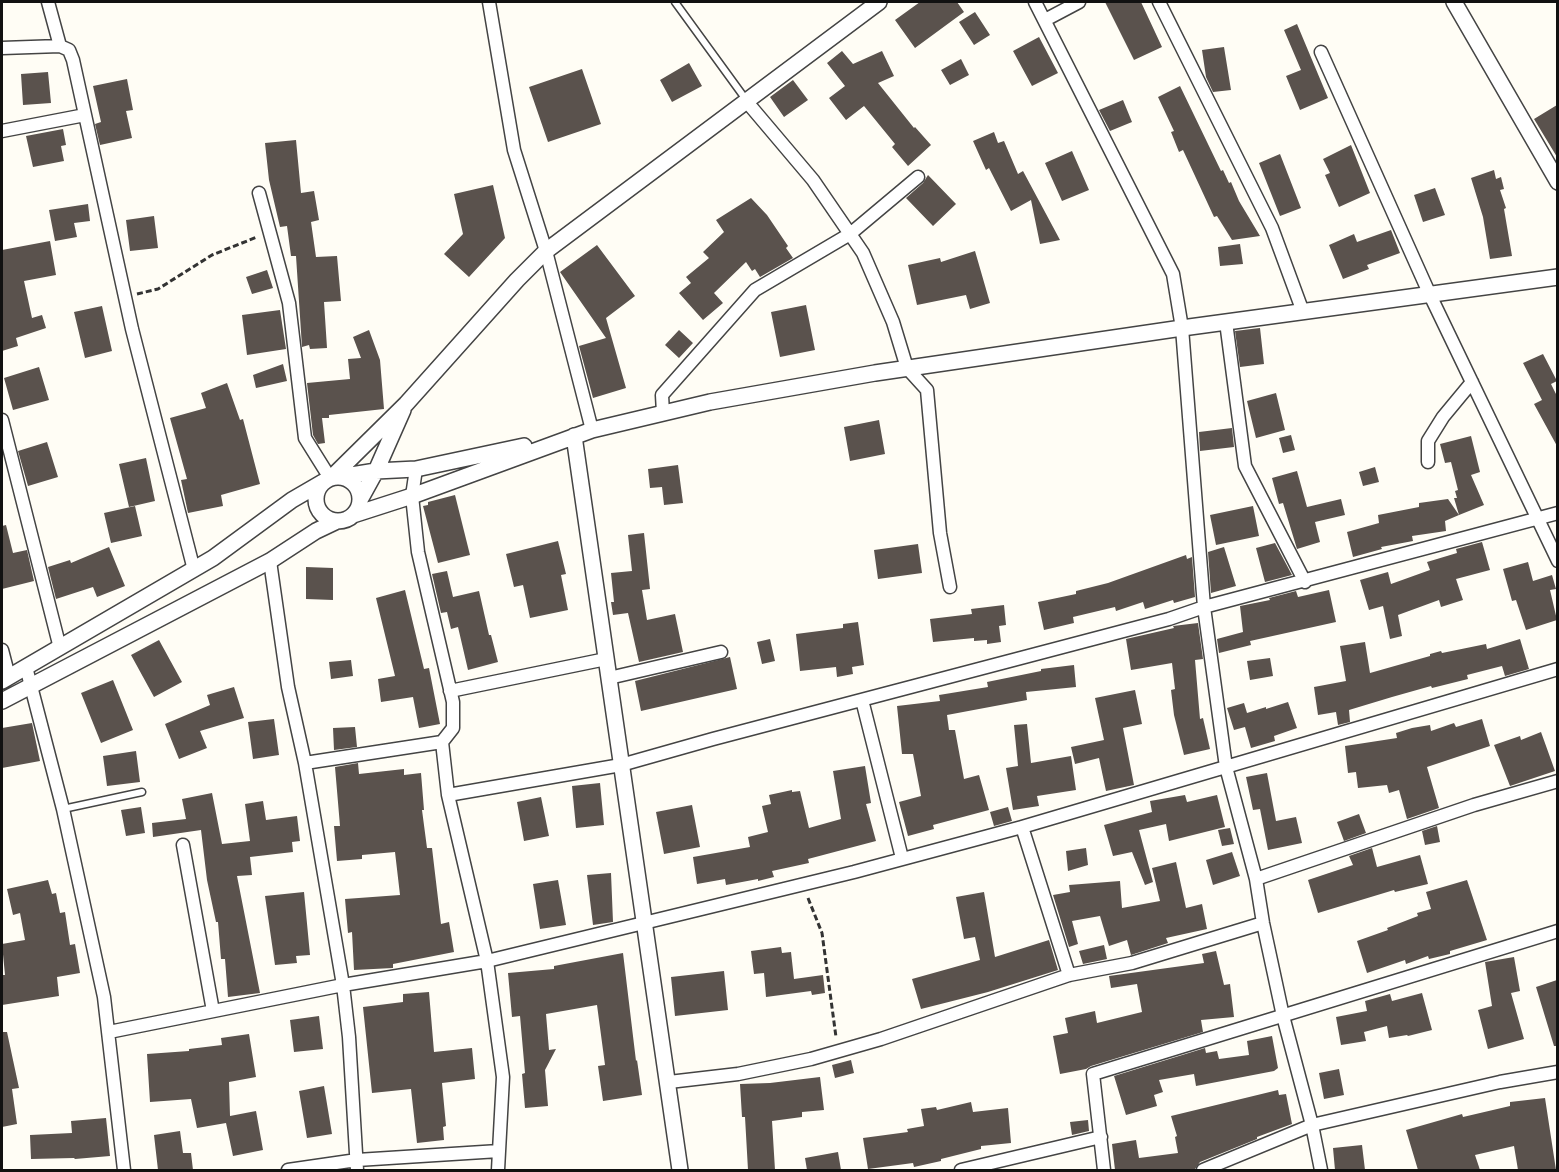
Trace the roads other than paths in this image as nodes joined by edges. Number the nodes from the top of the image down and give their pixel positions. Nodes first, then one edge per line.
1 (48, 2) edge
2 (489, 2) edge
3 (675, 2) edge
4 (1035, 2) edge
5 (1079, 2) edge
6 (1160, 2) edge
7 (1454, 2) edge
8 (871, 4) edge
9 (1045, 20) junction
10 (60, 46) junction
11 (2, 48) edge
12 (1321, 52) dead end
13 (747, 102) junction
14 (85, 115) junction
15 (2, 131) edge
16 (918, 177) dead end
17 (1557, 182) edge
18 (258, 192) dead end
19 (849, 234) junction
20 (546, 251) junction
21 (1557, 277) edge
22 (1430, 295) junction
23 (1303, 312) junction
24 (1226, 322) junction
25 (1182, 328) junction
26 (907, 369) junction
27 (1472, 382) junction
28 (406, 404) junction
29 (663, 413) junction
30 (2, 420) edge
31 (592, 430) junction
32 (574, 436) junction
33 (1428, 462) dead end
34 (416, 469) junction
35 (376, 471) junction
36 (331, 479) junction
37 (412, 496) junction
38 (360, 500) junction
39 (1557, 513) edge
40 (353, 515) junction
41 (1537, 518) junction
42 (337, 521) junction
43 (270, 561) junction
44 (1557, 561) edge
45 (194, 570) junction
46 (1305, 582) junction
47 (950, 587) dead end
48 (1204, 608) junction
49 (60, 648) junction
50 (2, 650) edge
51 (721, 652) dead end
52 (606, 659) junction
53 (26, 667) junction
54 (1557, 669) edge
55 (609, 678) junction
56 (5, 679) edge
57 (32, 684) junction
58 (450, 691) junction
59 (862, 700) junction
60 (2, 701) edge
61 (442, 742) junction
62 (305, 763) junction
63 (621, 765) junction
64 (1226, 766) junction
65 (1557, 781) edge
66 (142, 792) dead end
67 (448, 795) junction
68 (63, 809) junction
69 (1022, 827) junction
70 (183, 845) dead end
71 (902, 858) junction
72 (1256, 879) junction
73 (1263, 923) junction
74 (645, 924) junction
75 (1557, 931) edge
76 (487, 962) junction
77 (1069, 975) junction
78 (343, 985) junction
79 (213, 1011) junction
80 (1283, 1016) junction
81 (109, 1032) junction
82 (1557, 1072) edge
83 (669, 1082) junction
84 (1312, 1125) junction
85 (1101, 1137) junction
86 (499, 1151) junction
87 (357, 1165) edge
88 (124, 1170) edge
89 (288, 1170) edge
90 (498, 1170) edge
91 (680, 1170) edge
92 (961, 1170) edge
93 (1104, 1170) edge
94 (1203, 1170) edge
95 (1321, 1170) edge

1 - 10 street
2 - 20 street
3 - 13 lane
4 - 9 street
5 - 9 street
6 - 23 street
7 - 17 street
8 - 13 street
9 - 25 street
10 - 11 street
10 - 14 street
12 - 22 street
13 - 19 street
13 - 20 street
14 - 15 street
14 - 45 street
16 - 19 street
18 - 36 street
19 - 26 street
19 - 29 street
20 - 28 street
20 - 31 street
21 - 22 street
22 - 23 street
22 - 27 street
23 - 24 street
24 - 25 street
24 - 46 street
25 - 26 street
25 - 48 street
26 - 29 street
26 - 47 street
27 - 33 street
27 - 41 street
28 - 35 street
28 - 36 street
29 - 31 street
30 - 49 street
31 - 32 street
32 - 34 street
32 - 37 street
32 - 52 street
34 - 35 street
34 - 37 street
35 - 36 street
35 - 38 street
36 - 38 street
36 - 42 street
36 - 45 street
37 - 40 street
37 - 58 street
38 - 40 street
39 - 41 street
40 - 42 street
41 - 44 street
41 - 46 street
42 - 43 street
43 - 57 street
43 - 62 street
45 - 49 street
46 - 48 street
48 - 59 street
48 - 64 street
49 - 53 street
50 - 56 street
51 - 55 street
52 - 55 street
52 - 58 street
53 - 56 street
53 - 57 street
54 - 64 street
55 - 63 street
57 - 60 street
57 - 68 street
58 - 61 street
59 - 63 street
59 - 71 street
61 - 62 street
61 - 67 street
62 - 78 street
63 - 67 street
63 - 74 street
64 - 69 street
64 - 72 street
65 - 72 street
66 - 68 lane
67 - 76 street
68 - 81 street
69 - 71 street
69 - 77 street
70 - 79 street
71 - 74 street
72 - 73 street
73 - 77 street
73 - 80 street
74 - 76 street
74 - 83 street
75 - 80 street
76 - 78 street
76 - 86 street
77 - 83 street
78 - 79 street
78 - 87 street
79 - 81 street
80 - 84 street
80 - 85 street
81 - 88 street
82 - 84 street
83 - 91 street
84 - 94 street
84 - 95 street
85 - 92 street
85 - 93 street
86 - 87 street
86 - 90 street
87 - 89 street

